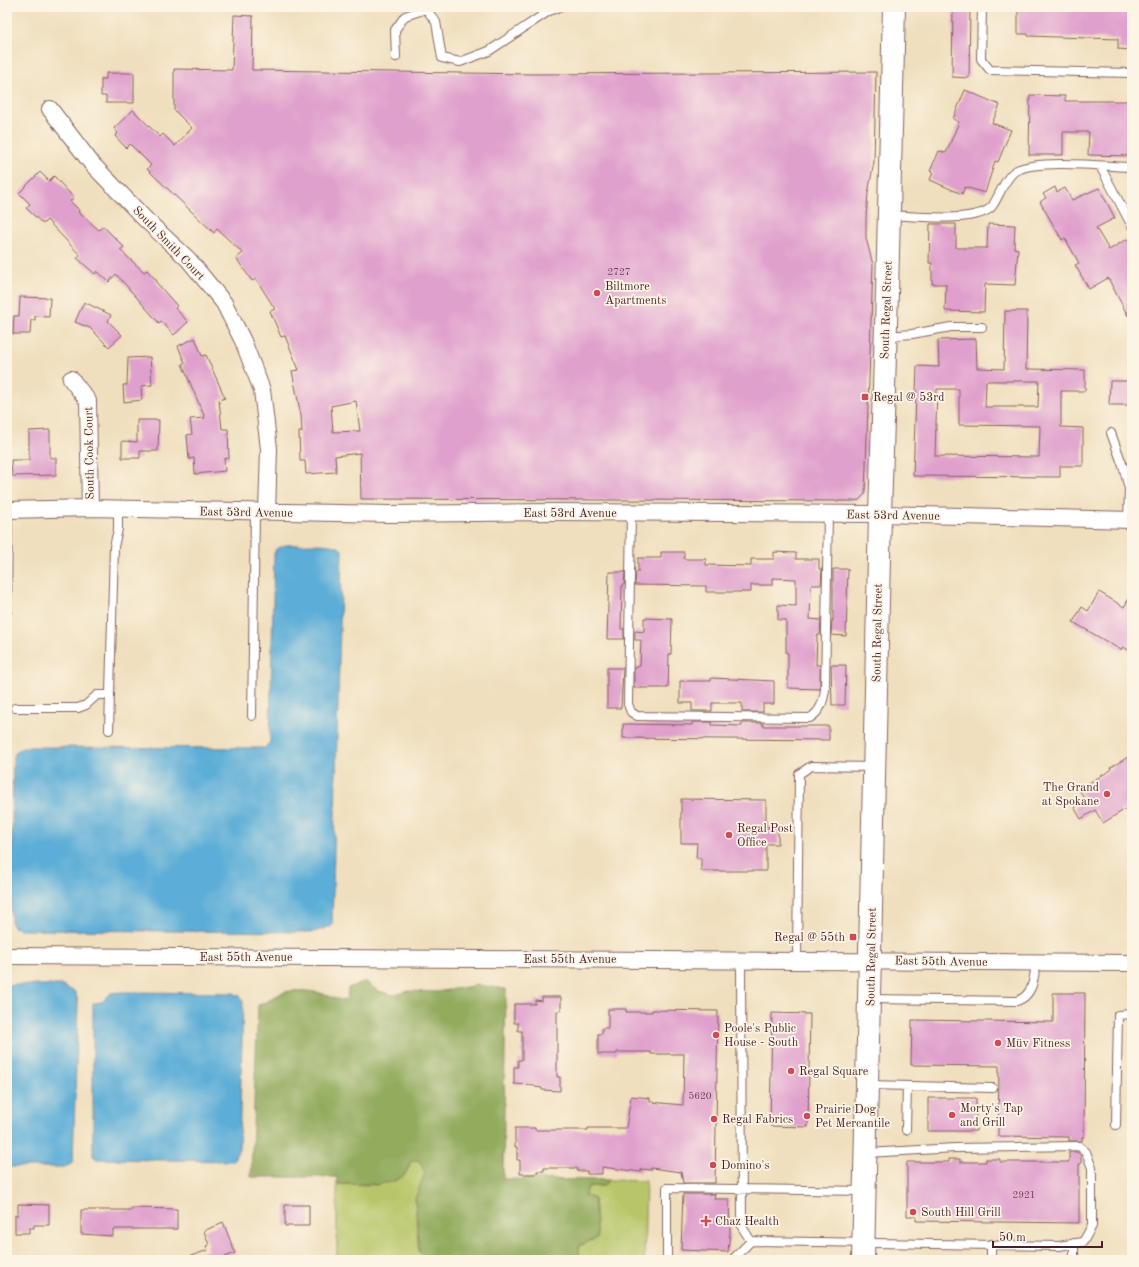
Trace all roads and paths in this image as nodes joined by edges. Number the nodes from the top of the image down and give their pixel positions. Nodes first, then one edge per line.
1 (560, 7) edge
2 (894, 7) edge
3 (982, 7) edge
4 (396, 57) dead end
5 (1132, 73) edge
6 (50, 109) dead end
7 (1100, 166) junction
8 (1132, 168) edge
9 (889, 215) junction
10 (1132, 226) edge
11 (982, 327) dead end
12 (886, 336) junction
13 (71, 379) dead end
14 (1111, 434) dead end
15 (90, 508) junction
16 (118, 509) junction
17 (7, 510) edge
18 (261, 512) junction
19 (630, 513) junction
20 (828, 514) junction
21 (880, 514) junction
22 (1130, 520) edge
23 (7, 576) edge
24 (7, 612) edge
25 (110, 695) junction
26 (15, 708) dead end
27 (252, 716) dead end
28 (109, 730) dead end
29 (875, 767) junction
30 (7, 956) edge
31 (741, 960) junction
32 (797, 960) junction
33 (871, 960) junction
34 (1036, 962) junction
35 (1132, 963) edge
36 (870, 999) junction
37 (1132, 1014) edge
38 (868, 1085) junction
39 (907, 1086) junction
40 (993, 1088) dead end
41 (1116, 1126) dead end
42 (906, 1130) dead end
43 (866, 1153) junction
44 (742, 1188) junction
45 (865, 1191) junction
46 (751, 1241) junction
47 (1074, 1243) junction
48 (991, 1244) junction
49 (864, 1252) edge
50 (667, 1260) edge
51 (732, 1260) edge
52 (991, 1260) edge
53 (1074, 1260) edge

1 - 4 lane
2 - 9 main road, South Regal Street
3 - 5 lane
6 - 18 street, South Smith Court
7 - 8 lane
7 - 9 lane
7 - 10 lane
9 - 12 main road, South Regal Street
11 - 12 lane
12 - 21 main road, South Regal Street
13 - 15 street, South Cook Court
14 - 22 lane
15 - 16 street, East 53rd Avenue
15 - 17 street, East 53rd Avenue
16 - 18 street, East 53rd Avenue
16 - 25 lane
17 - 23 lane
18 - 19 street, East 53rd Avenue
18 - 27 lane
19 - 20 street, East 53rd Avenue
19 - 20 lane
20 - 21 street, East 53rd Avenue
21 - 22 street, East 53rd Avenue
21 - 29 main road, South Regal Street
23 - 24 lane
25 - 26 lane
25 - 28 lane
29 - 32 lane
29 - 33 main road, South Regal Street
30 - 31 street, East 55th Avenue
31 - 32 street, East 55th Avenue
31 - 44 lane
32 - 33 street, East 55th Avenue
33 - 34 street, East 55th Avenue
33 - 36 main road, South Regal Street
34 - 35 street, East 55th Avenue
34 - 36 lane
36 - 38 main road, South Regal Street
37 - 41 lane
38 - 39 lane
38 - 43 main road, South Regal Street
39 - 40 lane
39 - 42 lane
43 - 45 main road, South Regal Street
43 - 47 lane
44 - 45 lane
44 - 46 lane
44 - 50 lane
45 - 49 main road, South Regal Street
46 - 49 lane
46 - 51 lane
47 - 48 lane
47 - 53 lane
48 - 49 lane
48 - 52 lane

